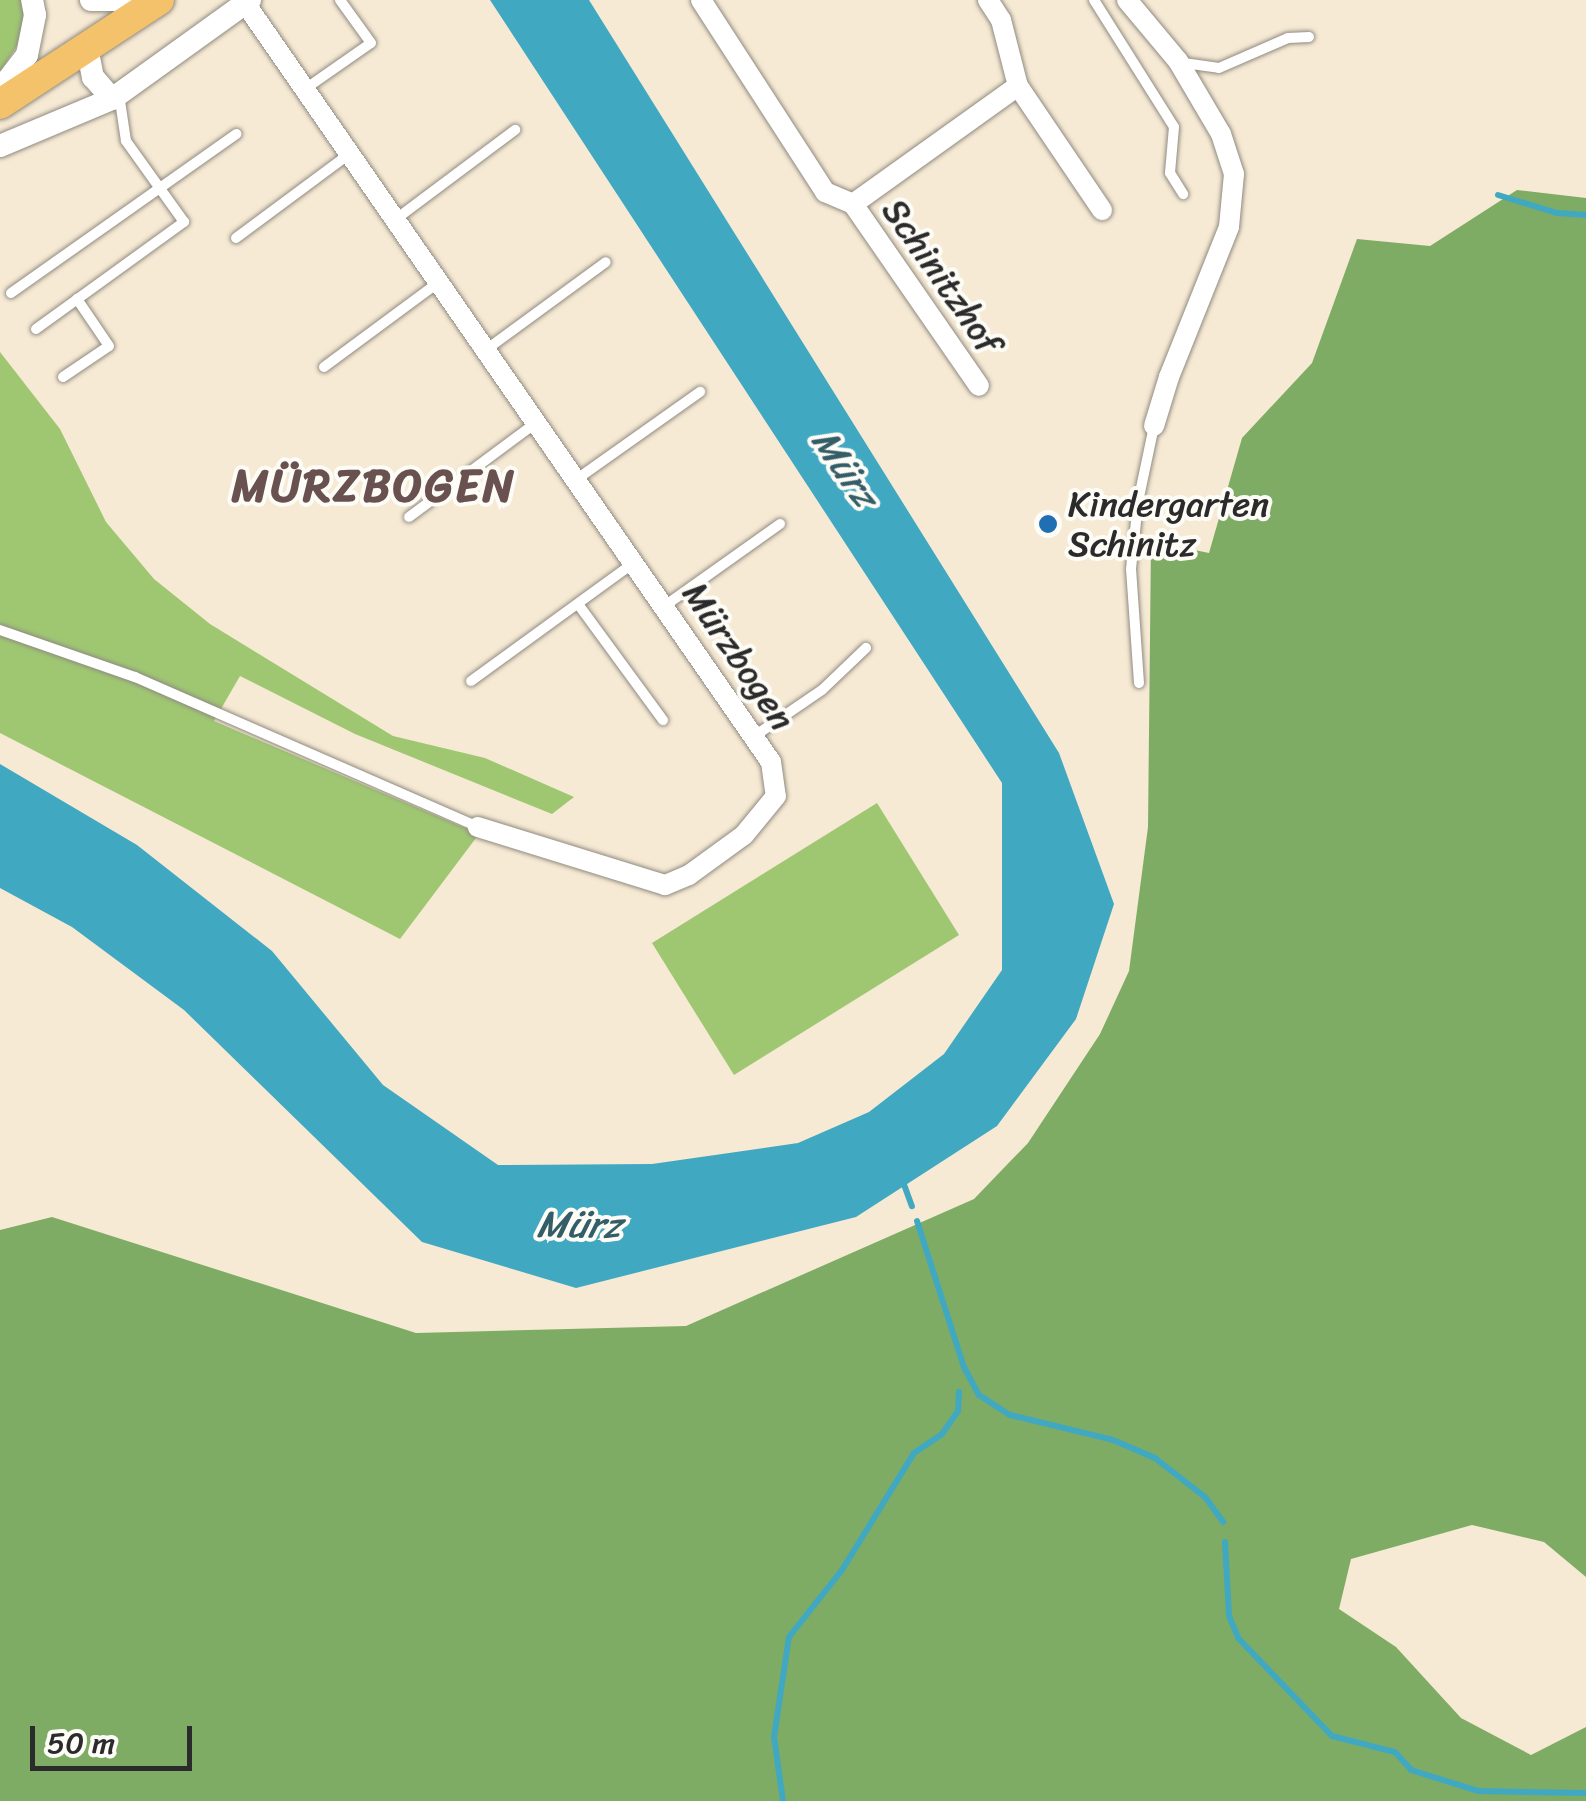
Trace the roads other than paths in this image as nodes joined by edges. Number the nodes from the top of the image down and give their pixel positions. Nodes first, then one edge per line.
1 (32, 0) edge
2 (91, 0) edge
3 (127, 0) edge
4 (159, 0) edge
5 (340, 0) edge
6 (701, 0) edge
7 (988, 0) edge
8 (1094, 0) edge
9 (1127, 0) edge
10 (248, 2) edge
11 (1310, 37) dead end
12 (86, 47) junction
13 (1178, 61) junction
14 (1018, 86) junction
15 (305, 89) junction
16 (0, 90) edge
17 (116, 96) junction
18 (0, 104) edge
19 (515, 130) dead end
20 (236, 134) dead end
21 (0, 146) edge
22 (350, 153) junction
23 (160, 188) junction
24 (1183, 194) dead end
25 (853, 204) junction
26 (1102, 210) dead end
27 (396, 219) junction
28 (236, 238) dead end
29 (606, 262) dead end
30 (440, 282) junction
31 (11, 293) dead end
32 (77, 299) junction
33 (36, 329) dead end
34 (487, 348) junction
35 (324, 368) dead end
36 (63, 377) dead end
37 (979, 386) dead end
38 (700, 392) dead end
39 (538, 422) junction
40 (1154, 426) joint
41 (578, 479) junction
42 (410, 517) dead end
43 (780, 524) dead end
44 (635, 562) junction
45 (578, 604) junction
46 (666, 606) junction
47 (0, 630) edge
48 (866, 648) dead end
49 (471, 680) dead end
50 (1139, 683) dead end
51 (663, 720) dead end
52 (756, 735) junction
53 (478, 827) joint

1 - 16 street
2 - 3 street
4 - 12 main road
5 - 15 lane
6 - 25 street, Schinitzhof
7 - 14 street
8 - 24 lane
9 - 13 street
10 - 15 street, Mürzbogen
10 - 17 street
11 - 13 lane
12 - 17 street
12 - 18 main road
13 - 40 street
14 - 25 street, Schinitzhof
14 - 26 street
15 - 22 street, Mürzbogen
17 - 21 street
17 - 23 lane
19 - 27 lane
20 - 23 lane
22 - 27 street, Mürzbogen
22 - 28 lane
23 - 31 lane
23 - 32 lane
25 - 37 street, Schinitzhof
27 - 30 street, Mürzbogen
29 - 34 lane
30 - 34 street, Mürzbogen
30 - 35 lane
32 - 33 lane
32 - 36 lane
34 - 39 street, Mürzbogen
38 - 41 lane
39 - 41 street, Mürzbogen
39 - 42 lane
40 - 50 lane
41 - 44 street, Mürzbogen
43 - 46 lane
44 - 45 lane
44 - 46 street, Mürzbogen
45 - 49 lane
45 - 51 lane
46 - 52 street, Mürzbogen
47 - 53 lane, Mürzbogen
48 - 52 lane
52 - 53 street, Mürzbogen

